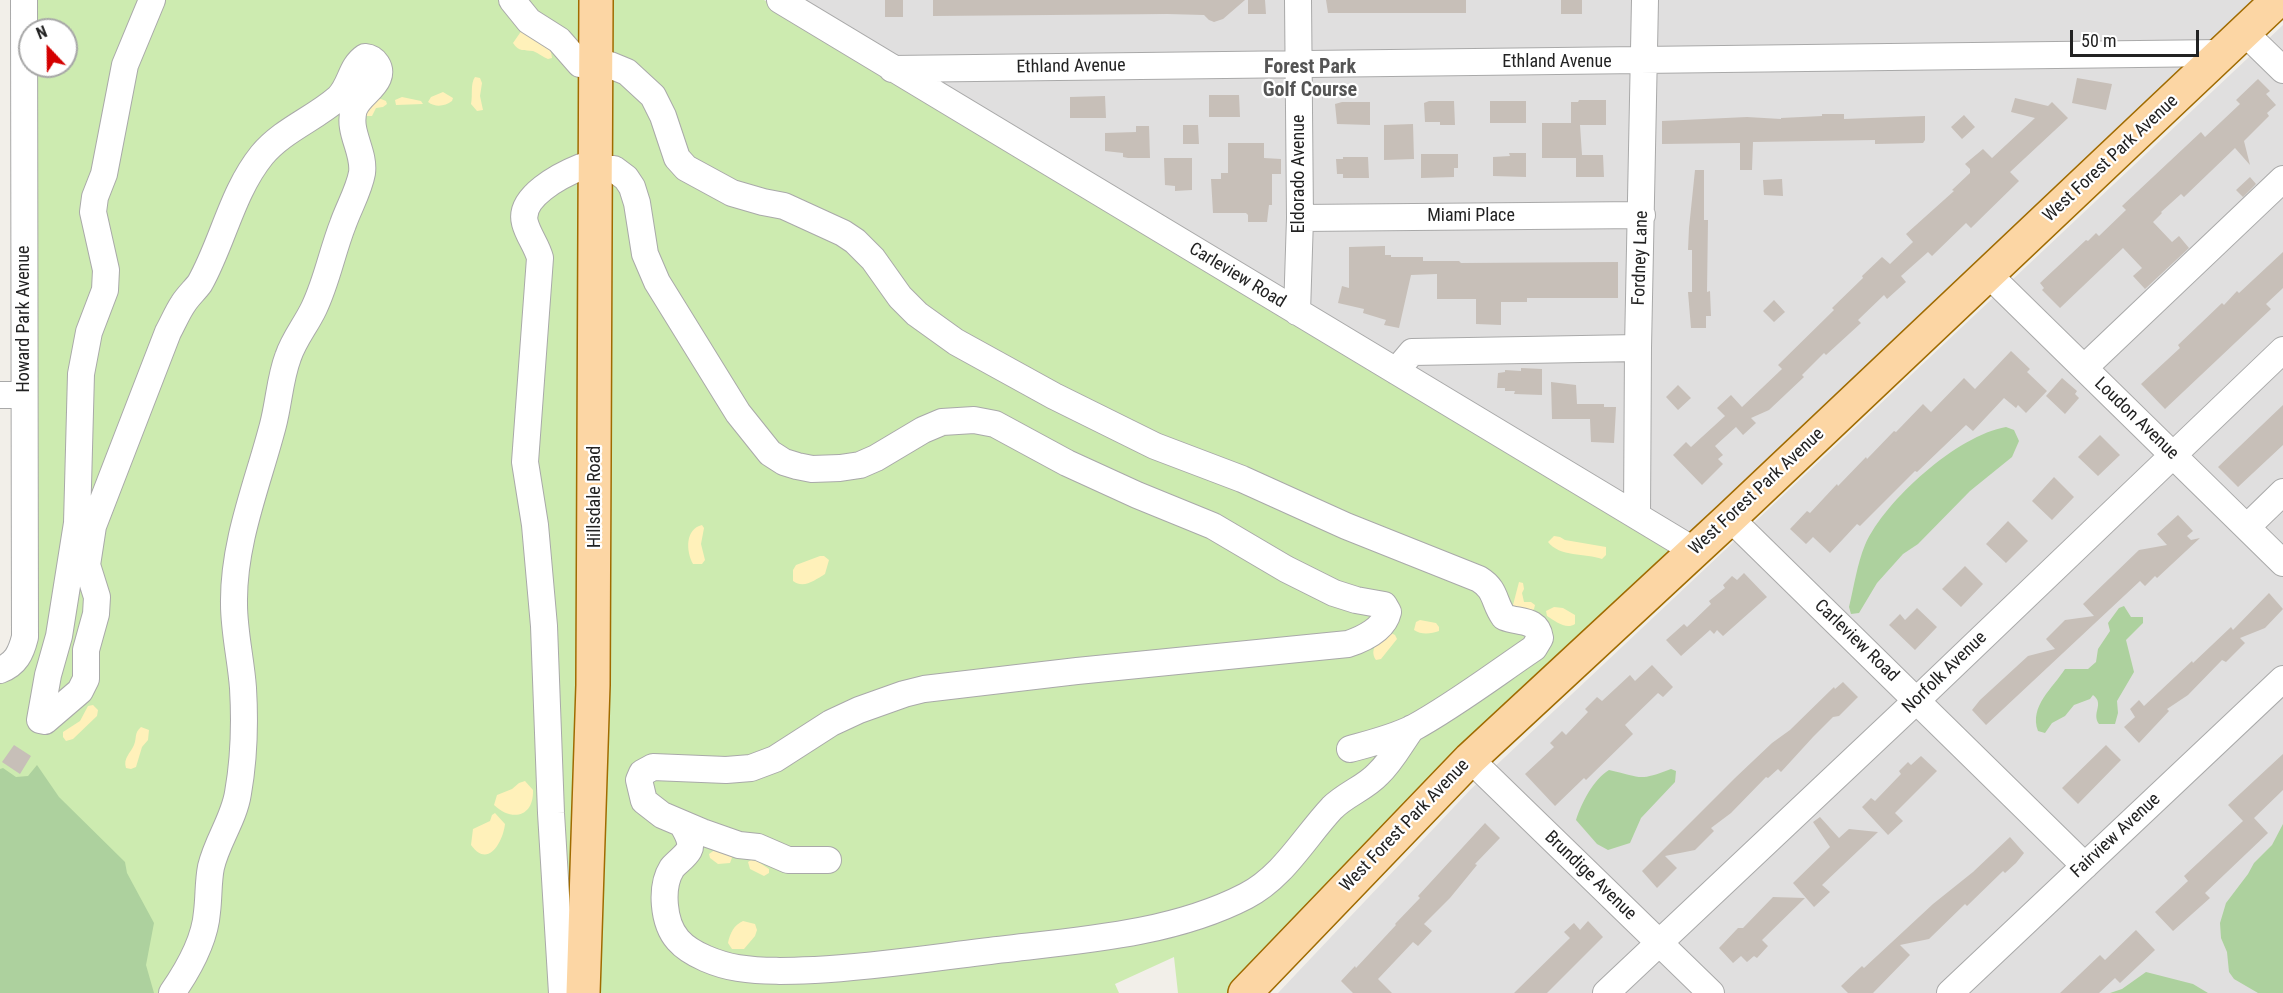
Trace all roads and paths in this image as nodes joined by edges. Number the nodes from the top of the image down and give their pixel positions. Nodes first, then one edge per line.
1 (24, 0) edge
2 (152, 0) edge
3 (512, 0) edge
4 (596, 0) edge
5 (780, 0) edge
6 (1298, 0) edge
7 (1645, 0) edge
8 (2253, 21) edge
9 (1645, 61) junction
10 (580, 64) dead end
11 (1299, 64) junction
12 (610, 65) dead end
13 (892, 69) junction
14 (2283, 70) edge
15 (581, 166) dead end
16 (609, 169) dead end
17 (2283, 178) edge
18 (1642, 215) junction
19 (1300, 218) junction
20 (1988, 274) junction
21 (1297, 312) junction
22 (1638, 348) junction
23 (2283, 350) edge
24 (2084, 368) junction
25 (1396, 371) junction
26 (12, 395) edge
27 (2172, 454) junction
28 (2283, 492) edge
29 (1637, 516) junction
30 (1730, 518) junction
31 (2247, 527) junction
32 (1695, 550) junction
33 (2283, 562) edge
34 (0, 670) edge
35 (2283, 679) edge
36 (1917, 701) junction
37 (1412, 728) junction
38 (1350, 749) dead end
39 (1470, 759) junction
40 (682, 824) junction
41 (828, 860) dead end
42 (2085, 866) junction
43 (1659, 943) junction
44 (172, 993) edge
45 (562, 993) edge
46 (583, 993) edge
47 (1245, 993) edge
48 (1606, 993) edge
49 (1711, 993) edge
50 (1950, 993) edge

1 - 26 street, Howard Park Avenue
2 - 44 street
3 - 10 street
4 - 46 main road, Hillsdale Road
5 - 13 street, Carleview Road
6 - 11 street, Eldorado Avenue
7 - 9 street, Fordney Lane
8 - 9 street, Ethland Avenue
8 - 14 street
8 - 20 main road, West Forest Park Avenue
9 - 11 street, Ethland Avenue
9 - 18 street, Fordney Lane
11 - 13 street, Ethland Avenue
11 - 19 street, Eldorado Avenue
12 - 37 street
13 - 21 street, Carleview Road
15 - 45 street
16 - 40 street
17 - 24 street
18 - 19 street, Miami Place
18 - 22 street, Fordney Lane
19 - 21 street, Eldorado Avenue
20 - 24 street, Loudon Avenue
20 - 30 main road, West Forest Park Avenue
21 - 25 street, Carleview Road
22 - 25 street
22 - 29 street, Fordney Lane
23 - 27 street, Norfolk Avenue
24 - 27 street, Loudon Avenue
25 - 29 street, Carleview Road
26 - 34 street, Howard Park Avenue
27 - 31 street, Loudon Avenue
27 - 36 street, Norfolk Avenue
28 - 31 street
29 - 32 street, Carleview Road
30 - 32 main road, West Forest Park Avenue
30 - 36 street, Carleview Road
31 - 33 street, Loudon Avenue
32 - 39 main road, West Forest Park Avenue
35 - 42 street, Fairview Avenue
36 - 42 street, Carleview Road
36 - 43 street, Norfolk Avenue
37 - 38 street
37 - 40 street
39 - 43 street, Brundige Avenue
39 - 47 main road, West Forest Park Avenue
40 - 41 street
42 - 50 street, Fairview Avenue
43 - 48 street, Norfolk Avenue
43 - 49 street, Brundige Avenue

